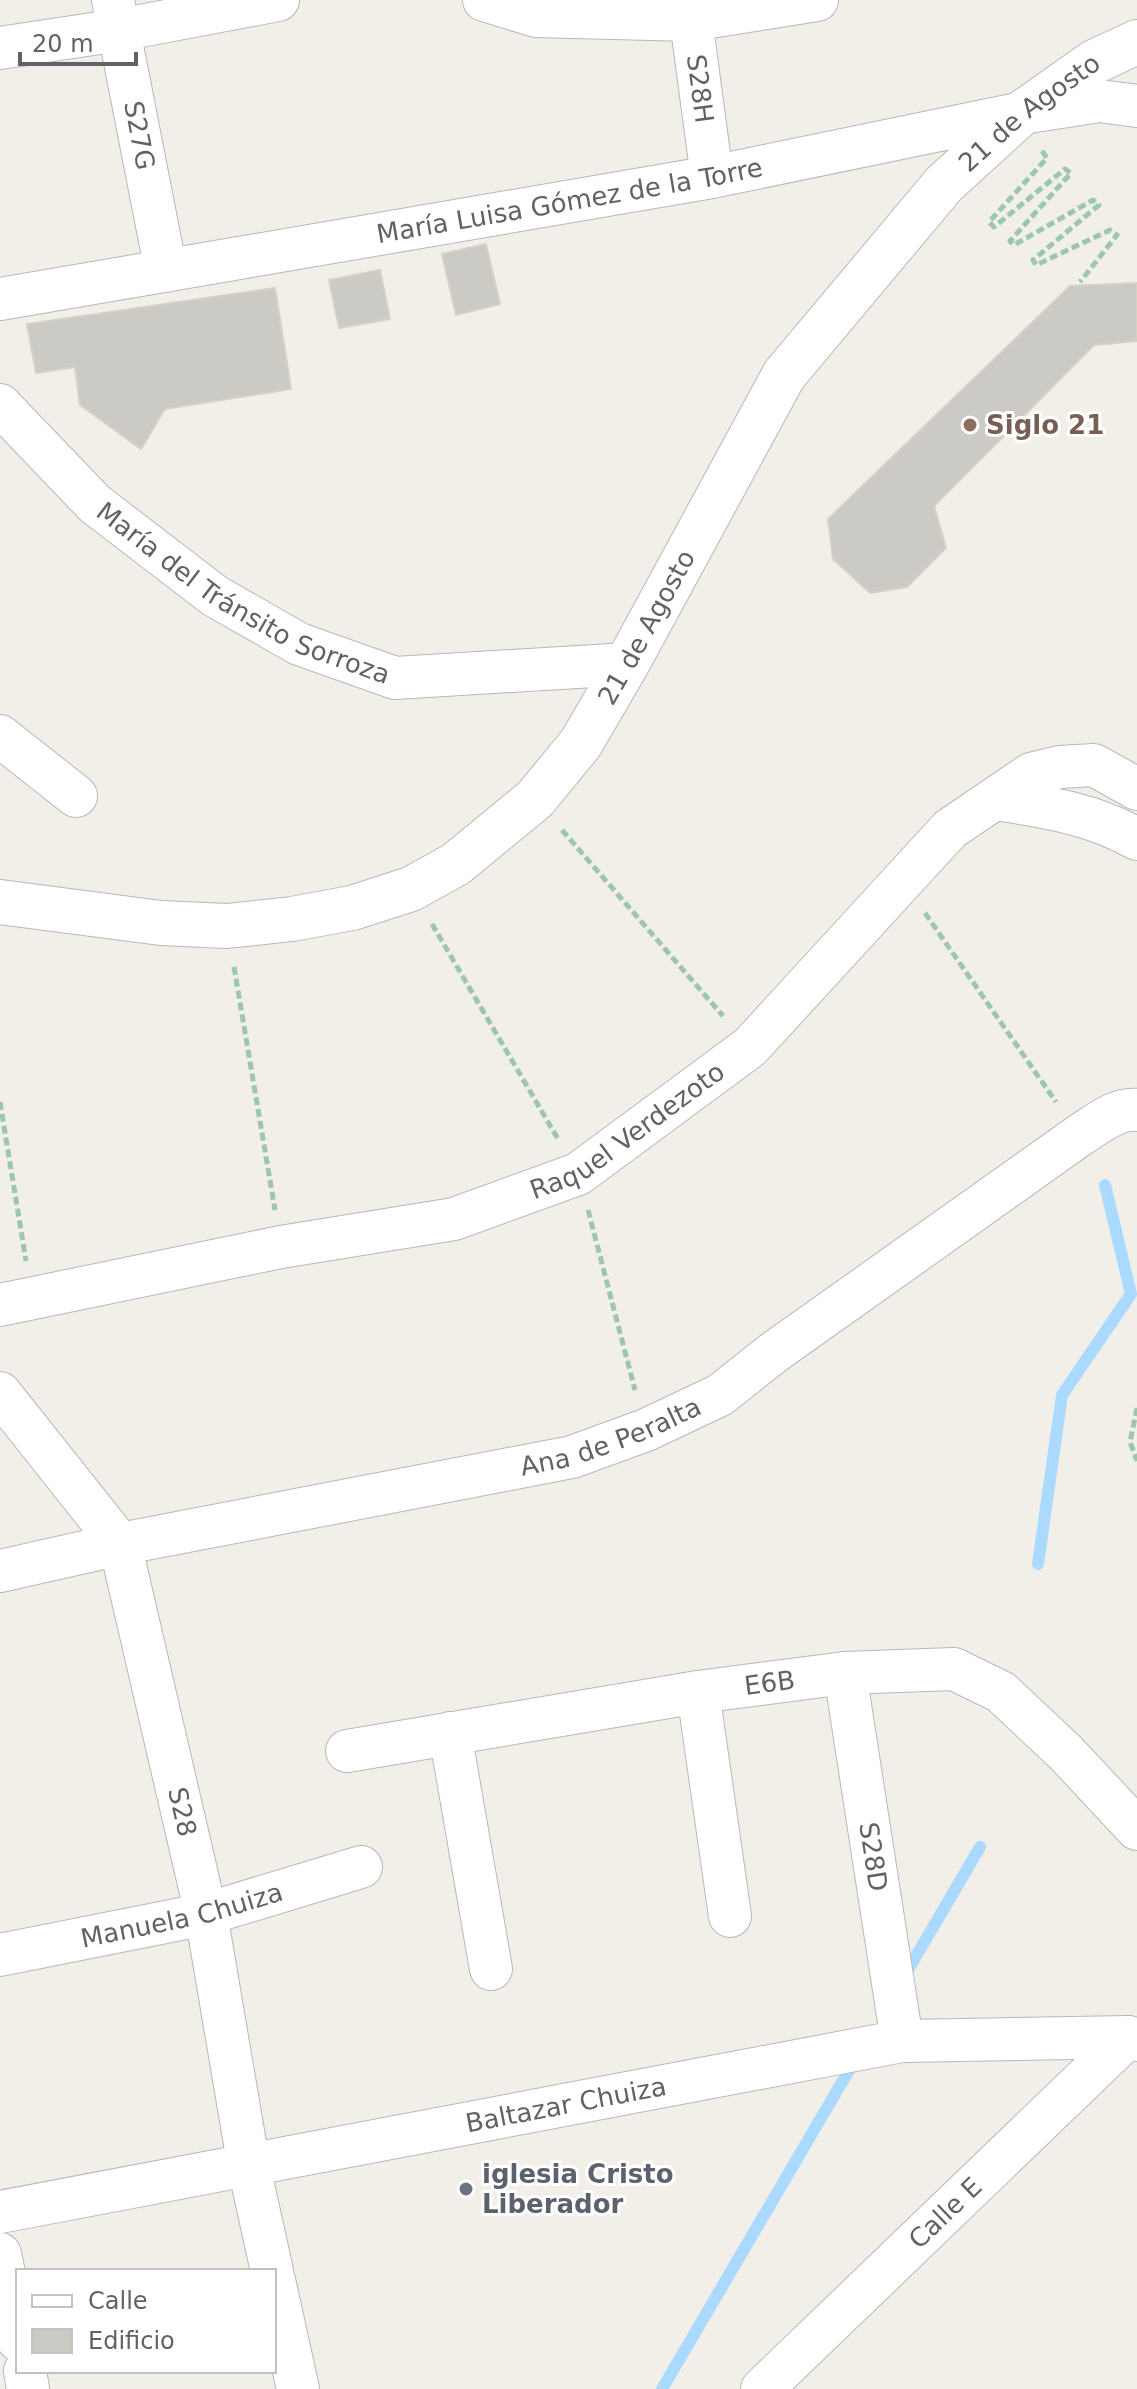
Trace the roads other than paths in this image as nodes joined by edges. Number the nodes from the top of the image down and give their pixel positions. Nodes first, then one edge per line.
1 (278, 0) edge
2 (484, 0) edge
3 (817, 0) edge
4 (694, 10) edge
5 (116, 15) edge
6 (1137, 42) edge
7 (0, 48) edge
8 (1137, 106) edge
9 (1022, 113) junction
10 (712, 177) junction
11 (166, 271) junction
12 (0, 299) edge
13 (0, 405) edge
14 (627, 664) junction
15 (0, 736) edge
16 (1137, 789) edge
17 (76, 796) dead end
18 (997, 799) junction
19 (1137, 839) edge
20 (0, 902) edge
21 (1137, 1110) edge
22 (16, 1301) edge
23 (0, 1393) edge
24 (120, 1544) junction
25 (0, 1571) edge
26 (845, 1673) junction
27 (698, 1692) junction
28 (450, 1733) junction
29 (347, 1751) dead end
30 (1137, 1829) edge
31 (361, 1867) dead end
32 (206, 1914) junction
33 (730, 1916) dead end
34 (0, 1955) edge
35 (491, 1969) dead end
36 (1133, 2039) edge
37 (902, 2041) junction
38 (249, 2167) junction
39 (0, 2212) edge
40 (0, 2254) edge
41 (272, 2269) edge
42 (276, 2289) edge
43 (16, 2330) edge
44 (298, 2389) edge
45 (762, 2389) edge

1 - 5 street
2 - 4 street
3 - 4 street
4 - 10 street, S28H
5 - 7 street
5 - 11 street, S27G
6 - 9 street, 21 de Agosto
8 - 9 street, María Luisa Gómez de la Torre
9 - 10 street, María Luisa Gómez de la Torre
9 - 14 street, 21 de Agosto
10 - 11 street, María Luisa Gómez de la Torre
11 - 12 street, María Luisa Gómez de la Torre
13 - 14 street, María del Tránsito Sorroza
14 - 20 street, 21 de Agosto
15 - 17 street
16 - 18 street, Raquel Verdezoto
18 - 19 street
18 - 22 street, Raquel Verdezoto
21 - 24 street, Ana de Peralta
23 - 24 street, S28
24 - 25 street, Ana de Peralta
24 - 32 street, S28
26 - 27 street, E6B
26 - 30 street, E6B
26 - 37 street, S28D
27 - 28 street, E6B
27 - 33 street
28 - 29 street, E6B
28 - 35 street
31 - 32 street, Manuela Chuiza
32 - 34 street, Manuela Chuiza
32 - 38 street, S28
36 - 37 street, Baltazar Chuiza
36 - 45 street, Calle E
37 - 38 street, Baltazar Chuiza
38 - 39 street, Baltazar Chuiza
38 - 41 street, S28
40 - 43 street
42 - 44 street

